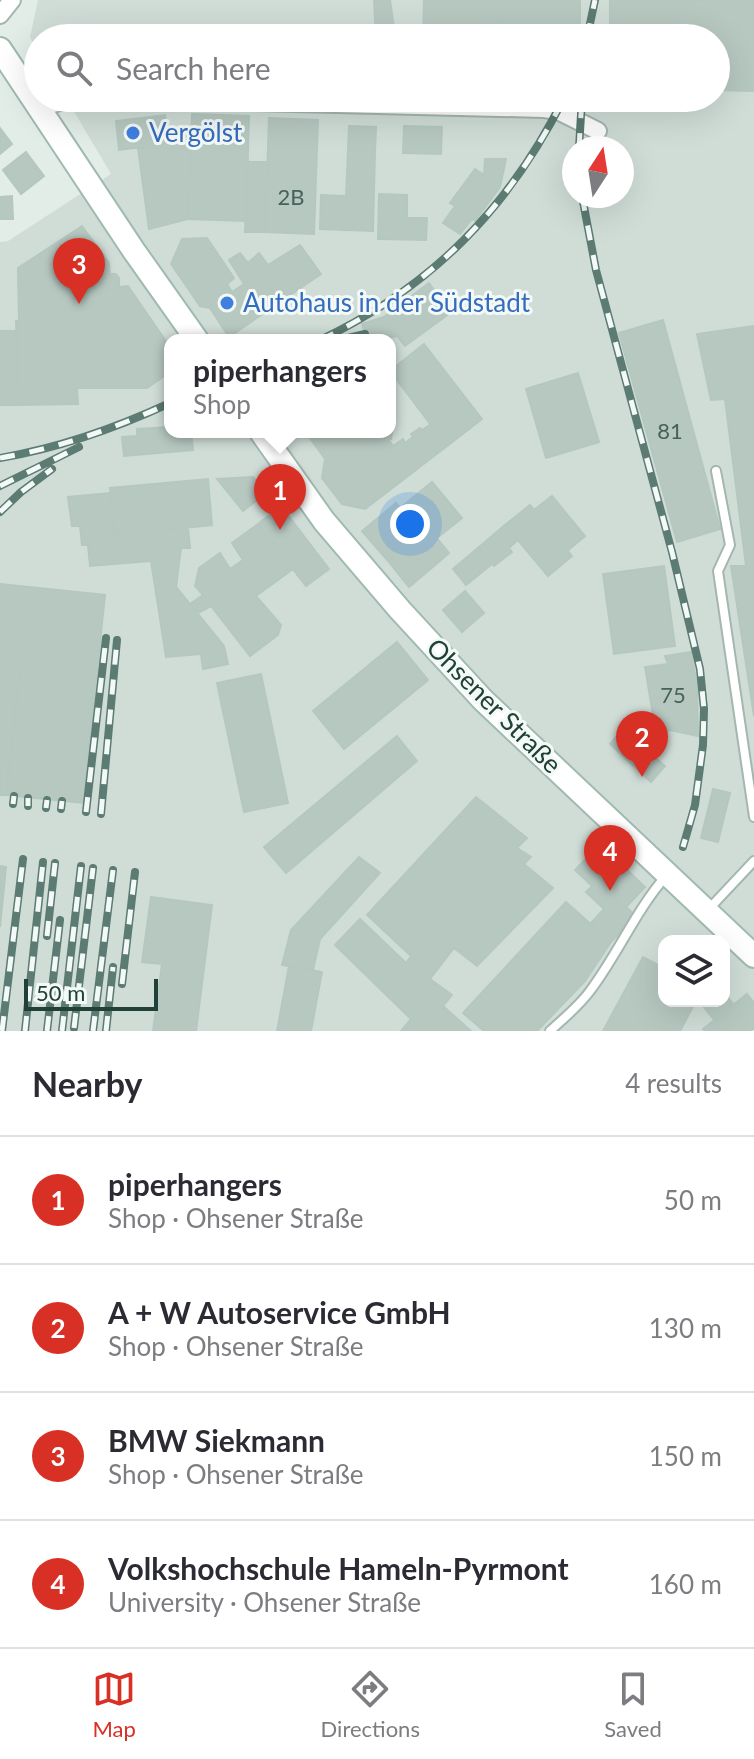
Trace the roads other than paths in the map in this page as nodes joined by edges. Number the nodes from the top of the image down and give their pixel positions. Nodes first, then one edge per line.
1 (12, 0) edge
2 (0, 15) edge
3 (0, 49) edge
4 (24, 85) edge
5 (42, 112) edge
6 (560, 112) edge
7 (598, 131) dead end
8 (193, 334) edge
9 (265, 438) edge
10 (716, 471) dead end
11 (754, 817) edge
12 (754, 861) edge
13 (668, 874) junction
14 (707, 912) junction
15 (754, 956) edge
16 (550, 1031) edge

1 - 2 street
3 - 4 main road
5 - 8 main road
6 - 7 street
9 - 13 main road, Ohsener Straße
10 - 11 lane
12 - 14 lane
13 - 14 main road, Ohsener Straße
13 - 16 lane
14 - 15 main road, Ohsener Straße

